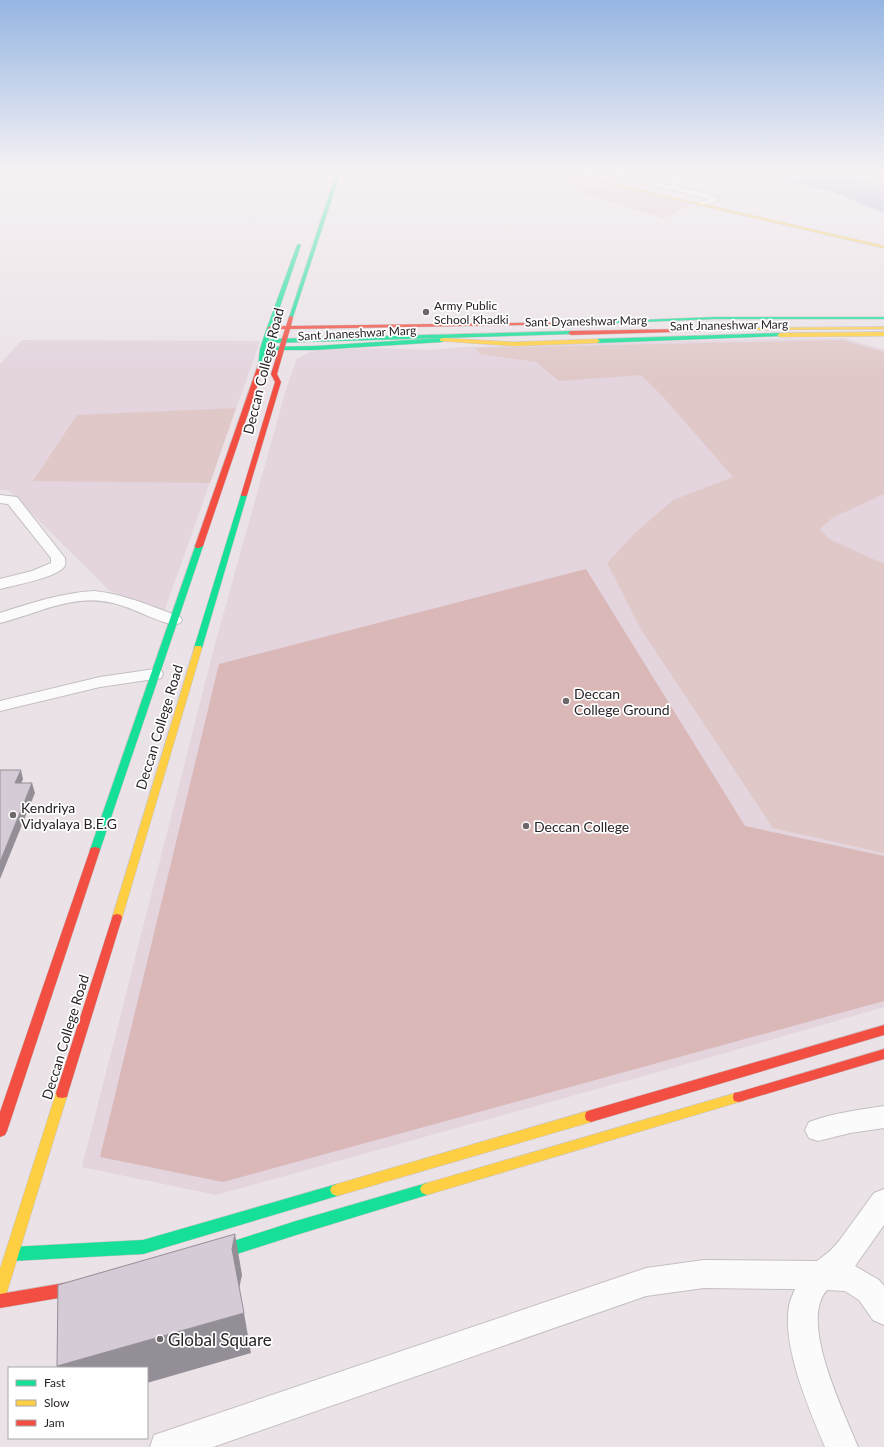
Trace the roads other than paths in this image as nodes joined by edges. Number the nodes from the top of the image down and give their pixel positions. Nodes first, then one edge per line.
1 (301, 239) edge
2 (318, 239) edge
3 (848, 239) edge
4 (884, 247) edge
5 (884, 318) edge
6 (884, 323) edge
7 (850, 326) junction
8 (866, 326) junction
9 (884, 328) edge
10 (884, 334) edge
11 (266, 338) junction
12 (285, 338) junction
13 (471, 339) joint
14 (882, 341) edge
15 (0, 499) edge
16 (0, 584) edge
17 (0, 618) edge
18 (174, 620) junction
19 (155, 674) junction
20 (0, 706) edge
21 (884, 1030) edge
22 (884, 1054) edge
23 (884, 1117) edge
24 (818, 1130) dead end
25 (0, 1131) edge
26 (884, 1202) edge
27 (0, 1254) edge
28 (12, 1254) junction
29 (200, 1259) edge
30 (822, 1275) junction
31 (101, 1284) edge
32 (0, 1292) edge
33 (879, 1296) edge
34 (0, 1301) edge
35 (166, 1447) edge
36 (842, 1447) edge

1 - 11 main road, Deccan College Road
2 - 12 main road, Deccan College Road
3 - 4 main road
5 - 8 main road, Sant Jnaneshwar Marg
6 - 8 main road, Sant Dyaneshwar Marg
7 - 8 main road, Sant Dyaneshwar Marg
7 - 8 main road, Sant Jnaneshwar Marg
7 - 12 main road, Sant Dyaneshwar Marg
7 - 13 main road, Sant Jnaneshwar Marg
7 - 14 main road
8 - 9 main road, Sant Dyaneshwar Marg
8 - 10 main road, Sant Jnaneshwar Marg
8 - 14 main road
11 - 12 main road, Sant Dyaneshwar Marg
11 - 12 main road, Sant Jnaneshwar Marg
11 - 18 main road, Deccan College Road
12 - 13 main road, Sant Dyaneshwar Marg
12 - 28 main road, Deccan College Road
15 - 16 street
17 - 18 street
18 - 19 main road, Deccan College Road
19 - 20 street
19 - 25 main road, Deccan College Road
21 - 28 main road
22 - 29 main road
23 - 24 street
26 - 30 street
27 - 28 main road
28 - 32 main road, Deccan College Road
30 - 33 street
30 - 35 street
30 - 36 street
31 - 34 main road

